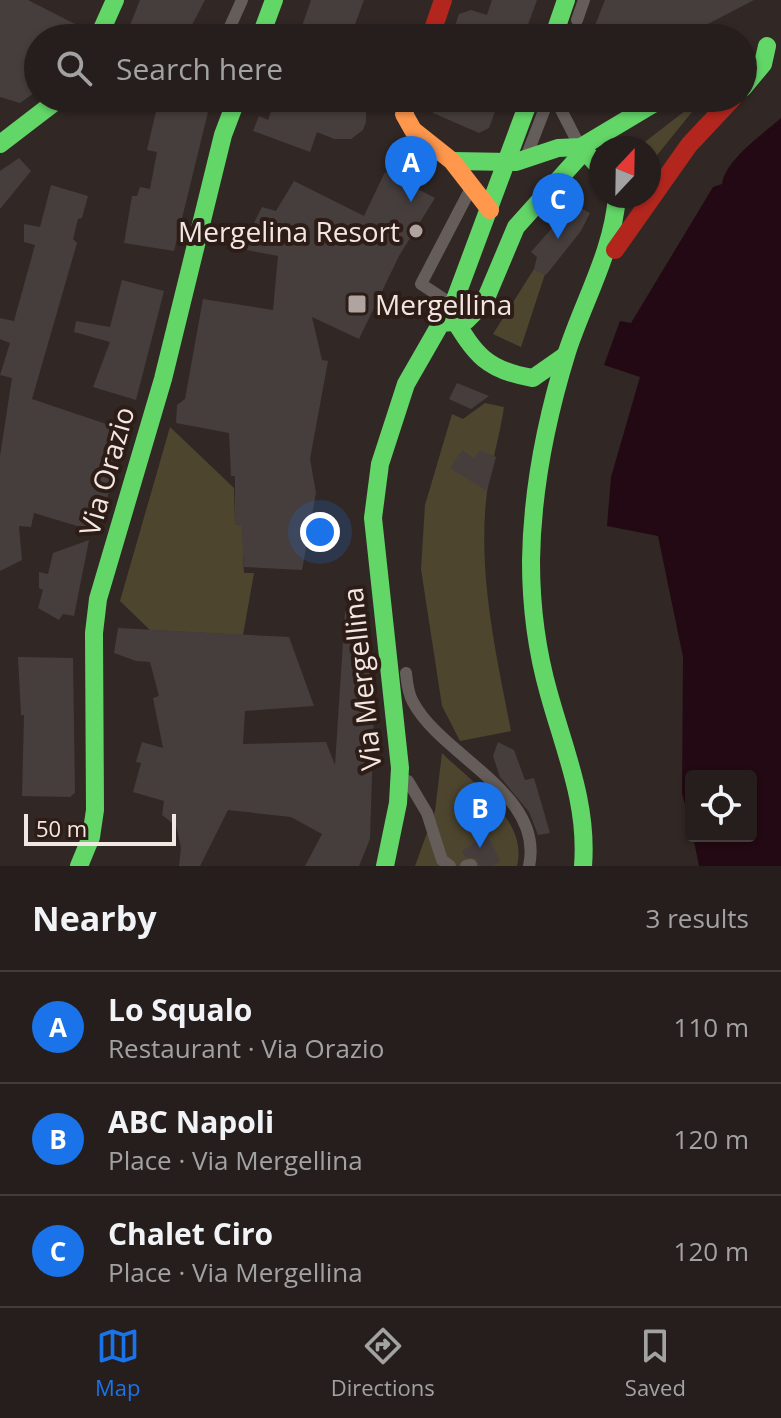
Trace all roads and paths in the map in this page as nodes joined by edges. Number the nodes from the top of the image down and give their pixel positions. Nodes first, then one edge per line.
1 (115, 0) edge
2 (242, 0) edge
3 (274, 0) edge
4 (443, 0) edge
5 (566, 0) edge
6 (584, 0) edge
7 (104, 24) edge
8 (231, 24) edge
9 (265, 24) edge
10 (435, 24) edge
11 (558, 24) edge
12 (575, 24) edge
13 (774, 42) edge
14 (757, 71) edge
15 (42, 112) edge
16 (232, 112) edge
17 (405, 112) edge
18 (527, 112) edge
19 (545, 112) edge
20 (560, 112) edge
21 (640, 112) edge
22 (720, 112) edge
23 (0, 144) edge
24 (581, 147) junction
25 (589, 156) edge
26 (453, 161) junction
27 (517, 165) junction
28 (470, 190) junction
29 (616, 208) edge
30 (490, 210) junction
31 (607, 251) junction
32 (487, 255) dead end
33 (454, 313) junction
34 (563, 357) junction
35 (422, 386) dead end
36 (413, 410) dead end
37 (389, 503) dead end
38 (389, 533) dead end
39 (397, 609) dead end
40 (405, 665) dead end
41 (400, 768) junction
42 (391, 844) junction
43 (79, 866) edge
44 (385, 866) edge
45 (400, 866) edge
46 (450, 866) edge
47 (529, 866) edge
48 (583, 866) edge

1 - 7 street
2 - 8 lane
3 - 9 street
4 - 10 street
5 - 11 street
6 - 12 lane
13 - 14 street
15 - 23 street
16 - 43 street, Via Orazio
17 - 26 street
18 - 27 street, Via Mergellina
19 - 27 lane
20 - 24 lane
21 - 24 street
22 - 31 street
24 - 25 street
24 - 27 street
24 - 33 street, Via Mergellina
26 - 27 street
26 - 28 street
27 - 30 street, Via Mergellina
28 - 30 street
28 - 33 lane
29 - 31 street
30 - 33 street, Via Mergellina
31 - 34 street
32 - 33 lane
33 - 34 street
33 - 35 lane
33 - 41 street, Via Mergellina
34 - 48 street
36 - 37 lane
38 - 39 lane
40 - 47 lane
41 - 42 street, Via Mergellina
41 - 46 lane
42 - 44 street, Via Mergellina
42 - 45 lane

